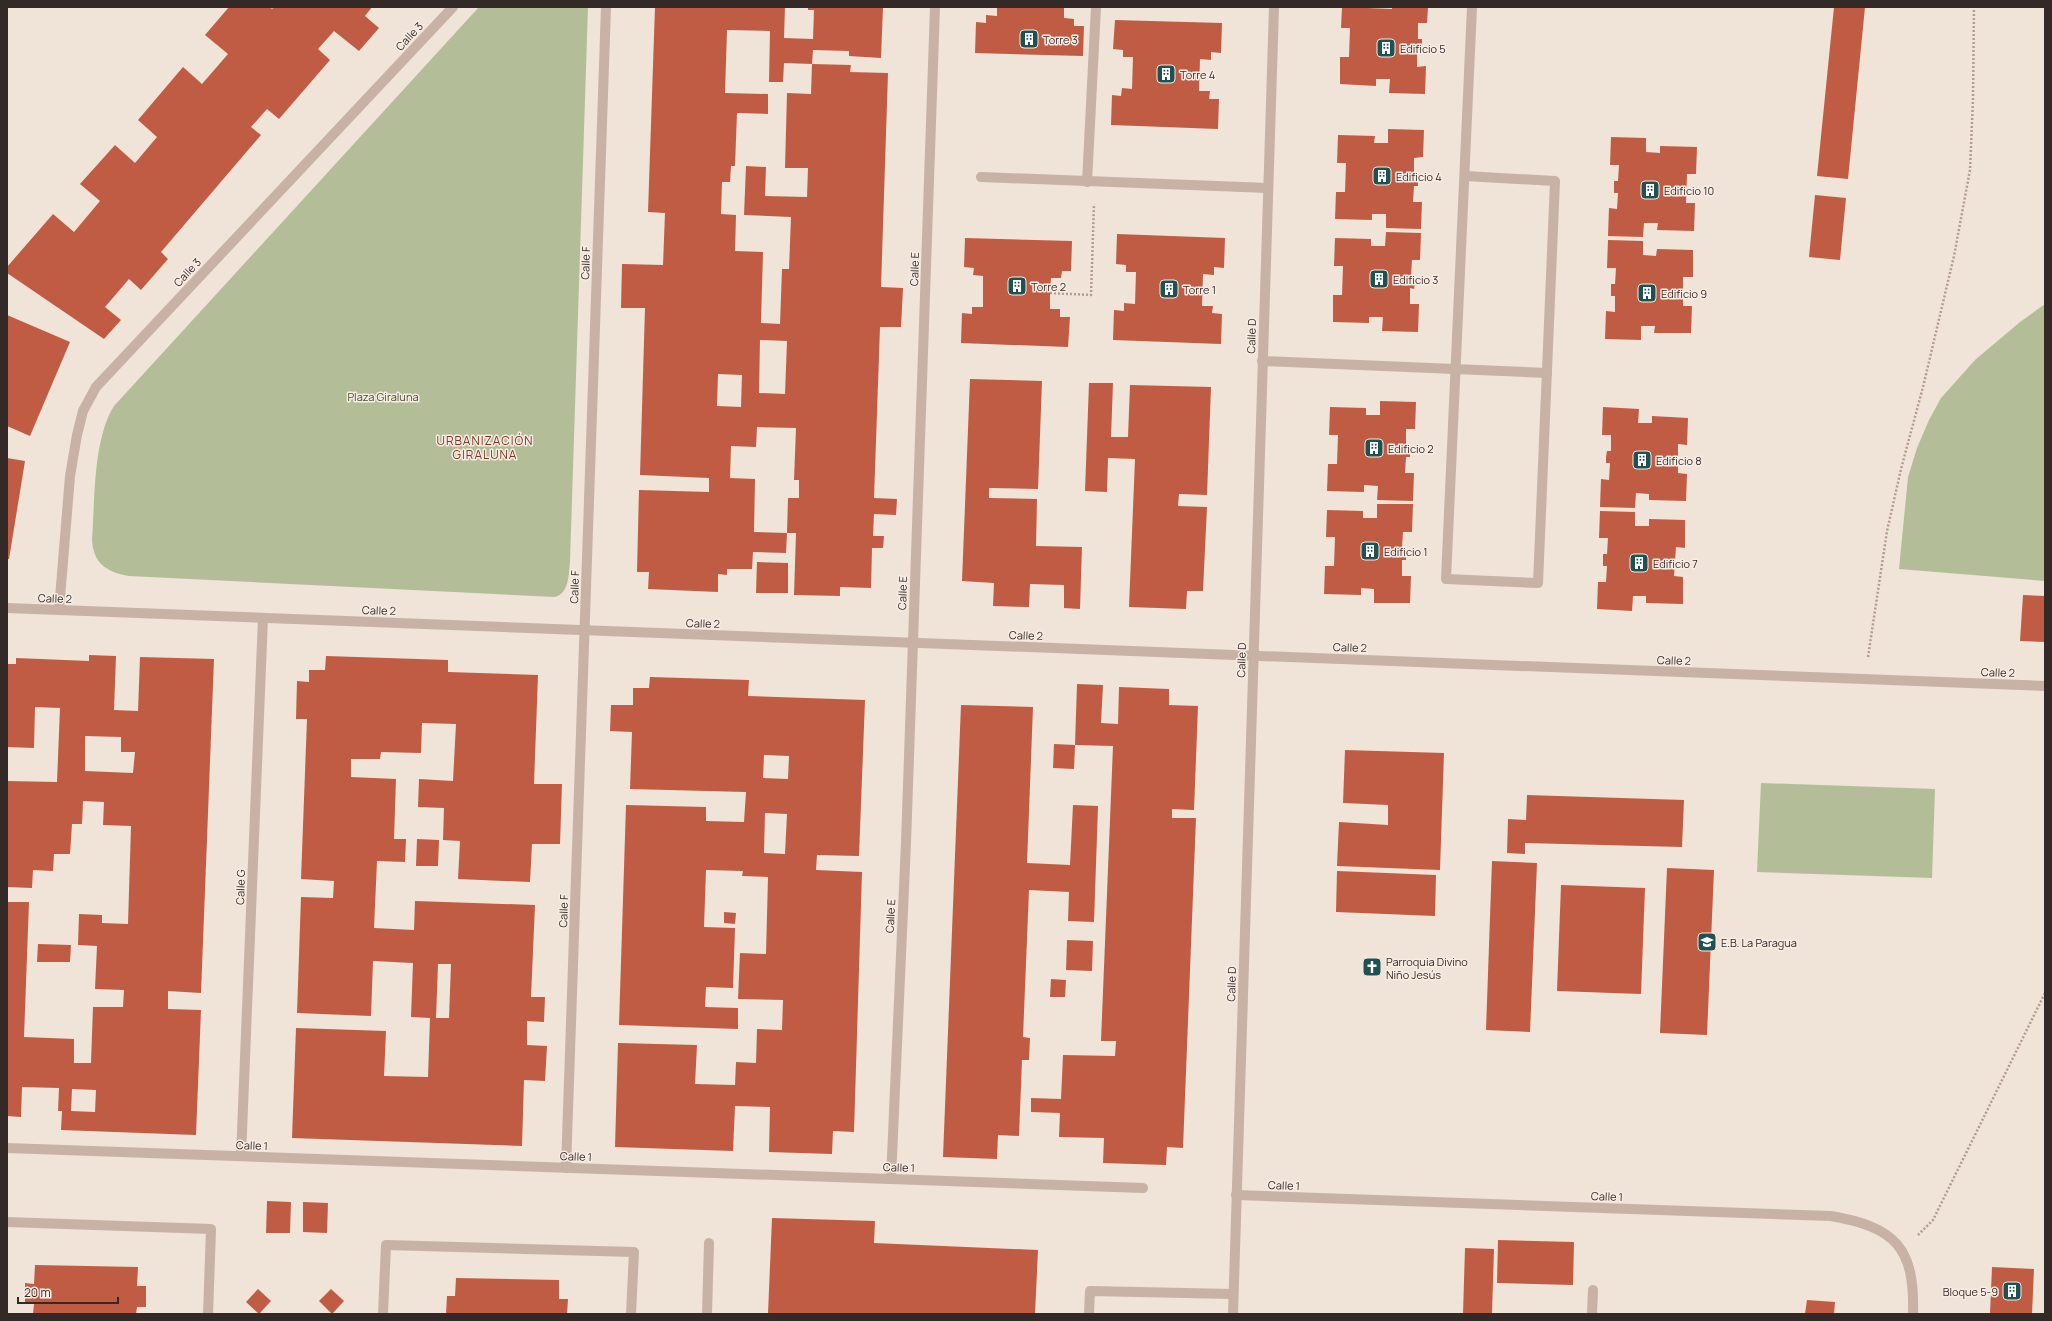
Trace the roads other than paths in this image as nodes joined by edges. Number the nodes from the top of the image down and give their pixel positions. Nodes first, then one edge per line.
1 (453, 7) edge
2 (606, 7) edge
3 (935, 7) edge
4 (1096, 7) edge
5 (1274, 7) edge
6 (1472, 7) edge
7 (1465, 176) junction
8 (981, 177) dead end
9 (1091, 182) junction
10 (1268, 188) junction
11 (1262, 362) junction
12 (1456, 370) junction
13 (1547, 373) junction
14 (7, 608) edge
15 (59, 610) junction
16 (263, 618) junction
17 (585, 630) junction
18 (913, 643) junction
19 (1253, 655) junction
20 (2045, 686) edge
21 (7, 1148) edge
22 (241, 1156) junction
23 (566, 1168) junction
24 (891, 1179) junction
25 (1143, 1188) dead end
26 (1236, 1195) junction
27 (7, 1222) edge
28 (709, 1243) dead end
29 (1593, 1290) dead end
30 (1233, 1294) junction
31 (208, 1314) edge
32 (383, 1314) edge
33 (631, 1314) edge
34 (707, 1314) edge
35 (1089, 1314) edge
36 (1232, 1314) edge
37 (1592, 1314) edge
38 (1913, 1314) edge

1 - 15 street, Calle 3
2 - 17 street, Calle F
3 - 18 street, Calle E
4 - 9 street
5 - 10 street, Calle D
6 - 7 street
7 - 12 street
7 - 13 street
8 - 9 street
9 - 10 street
10 - 11 street, Calle D
11 - 12 street
11 - 19 street, Calle D
12 - 13 street
12 - 13 street
14 - 15 street, Calle 2
15 - 16 street, Calle 2
16 - 17 street, Calle 2
16 - 22 street, Calle G
17 - 18 street, Calle 2
17 - 23 street, Calle F
18 - 19 street, Calle 2
18 - 24 street, Calle E
19 - 20 street, Calle 2
19 - 26 street, Calle D
21 - 22 street, Calle 1
22 - 23 street, Calle 1
23 - 24 street, Calle 1
24 - 25 street, Calle 1
26 - 30 street, Calle D
26 - 38 street, Calle 1
27 - 31 street
28 - 34 street
29 - 37 street
30 - 35 street
30 - 36 street, Calle D
32 - 33 street

